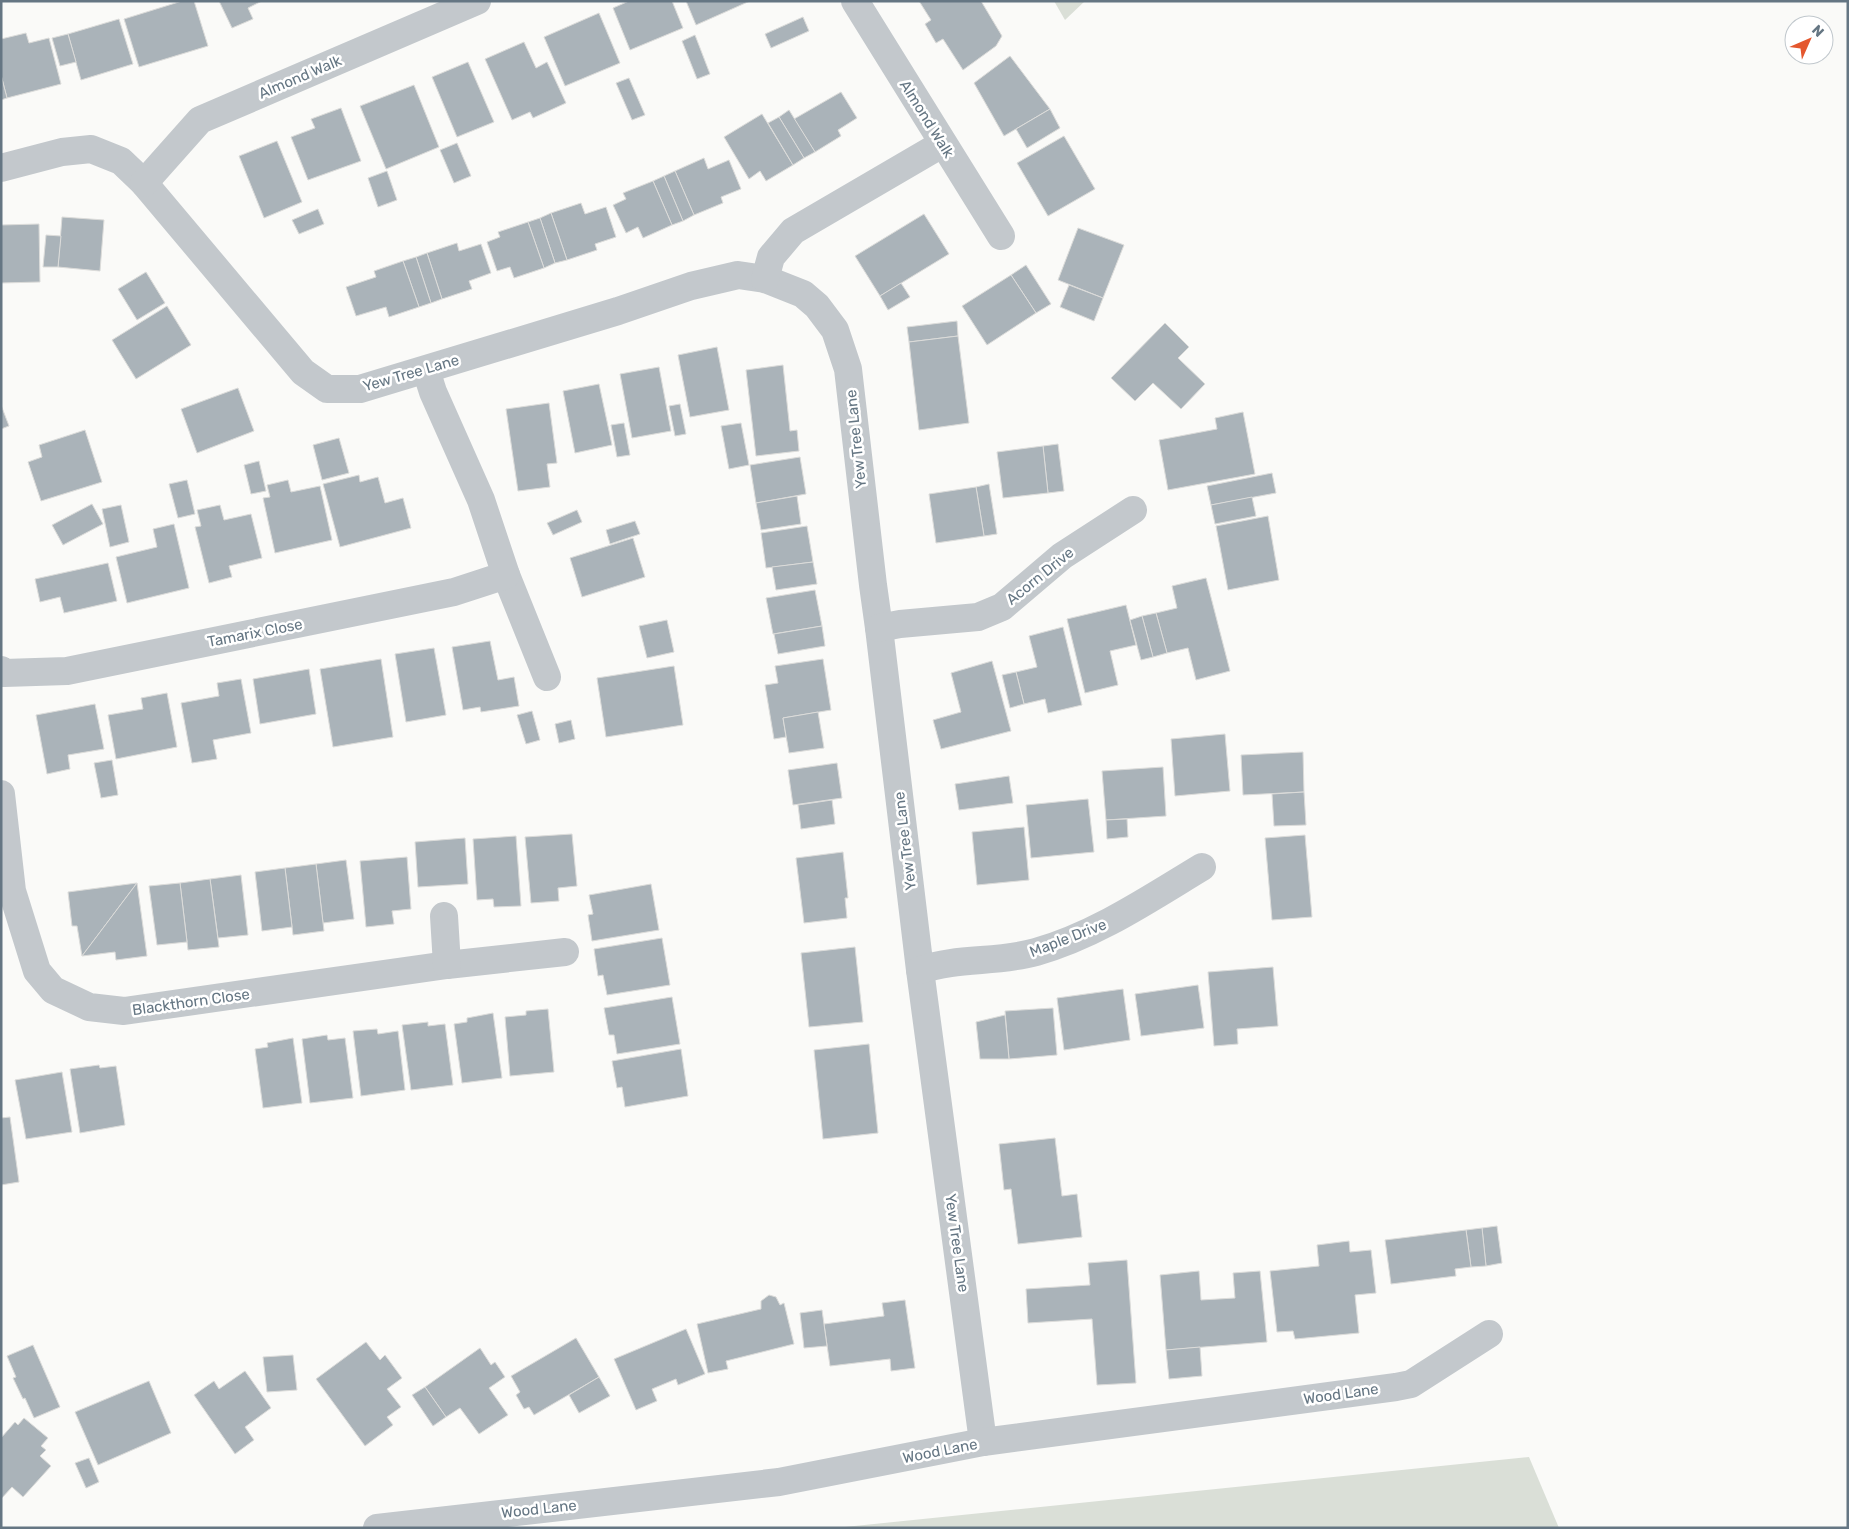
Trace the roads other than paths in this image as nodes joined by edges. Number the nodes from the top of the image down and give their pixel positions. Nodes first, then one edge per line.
1 (477, 1) edge
2 (855, 1) edge
3 (942, 144) junction
4 (1, 168) edge
5 (144, 183) junction
6 (1001, 236) dead end
7 (765, 279) junction
8 (426, 370) junction
9 (1133, 510) dead end
10 (506, 575) junction
11 (880, 628) junction
12 (2, 673) edge
13 (547, 677) dead end
14 (1, 794) edge
15 (1202, 867) dead end
16 (444, 916) dead end
17 (564, 952) dead end
18 (447, 965) junction
19 (920, 970) junction
20 (1489, 1334) dead end
21 (983, 1442) junction
22 (377, 1528) edge

1 - 5 street, Almond Walk
2 - 3 street, Almond Walk
3 - 6 street, Almond Walk
3 - 7 street
4 - 5 street, Yew Tree Lane
5 - 8 street, Yew Tree Lane
7 - 8 street, Yew Tree Lane
7 - 11 street, Yew Tree Lane
8 - 10 street
9 - 11 street, Acorn Drive
10 - 12 street, Tamarix Close
10 - 13 street
11 - 19 street, Yew Tree Lane
14 - 18 street, Blackthorn Close
15 - 19 street, Maple Drive
16 - 18 street
17 - 18 street, Blackthorn Close
19 - 21 street, Yew Tree Lane
20 - 21 street, Wood Lane
21 - 22 street, Wood Lane

